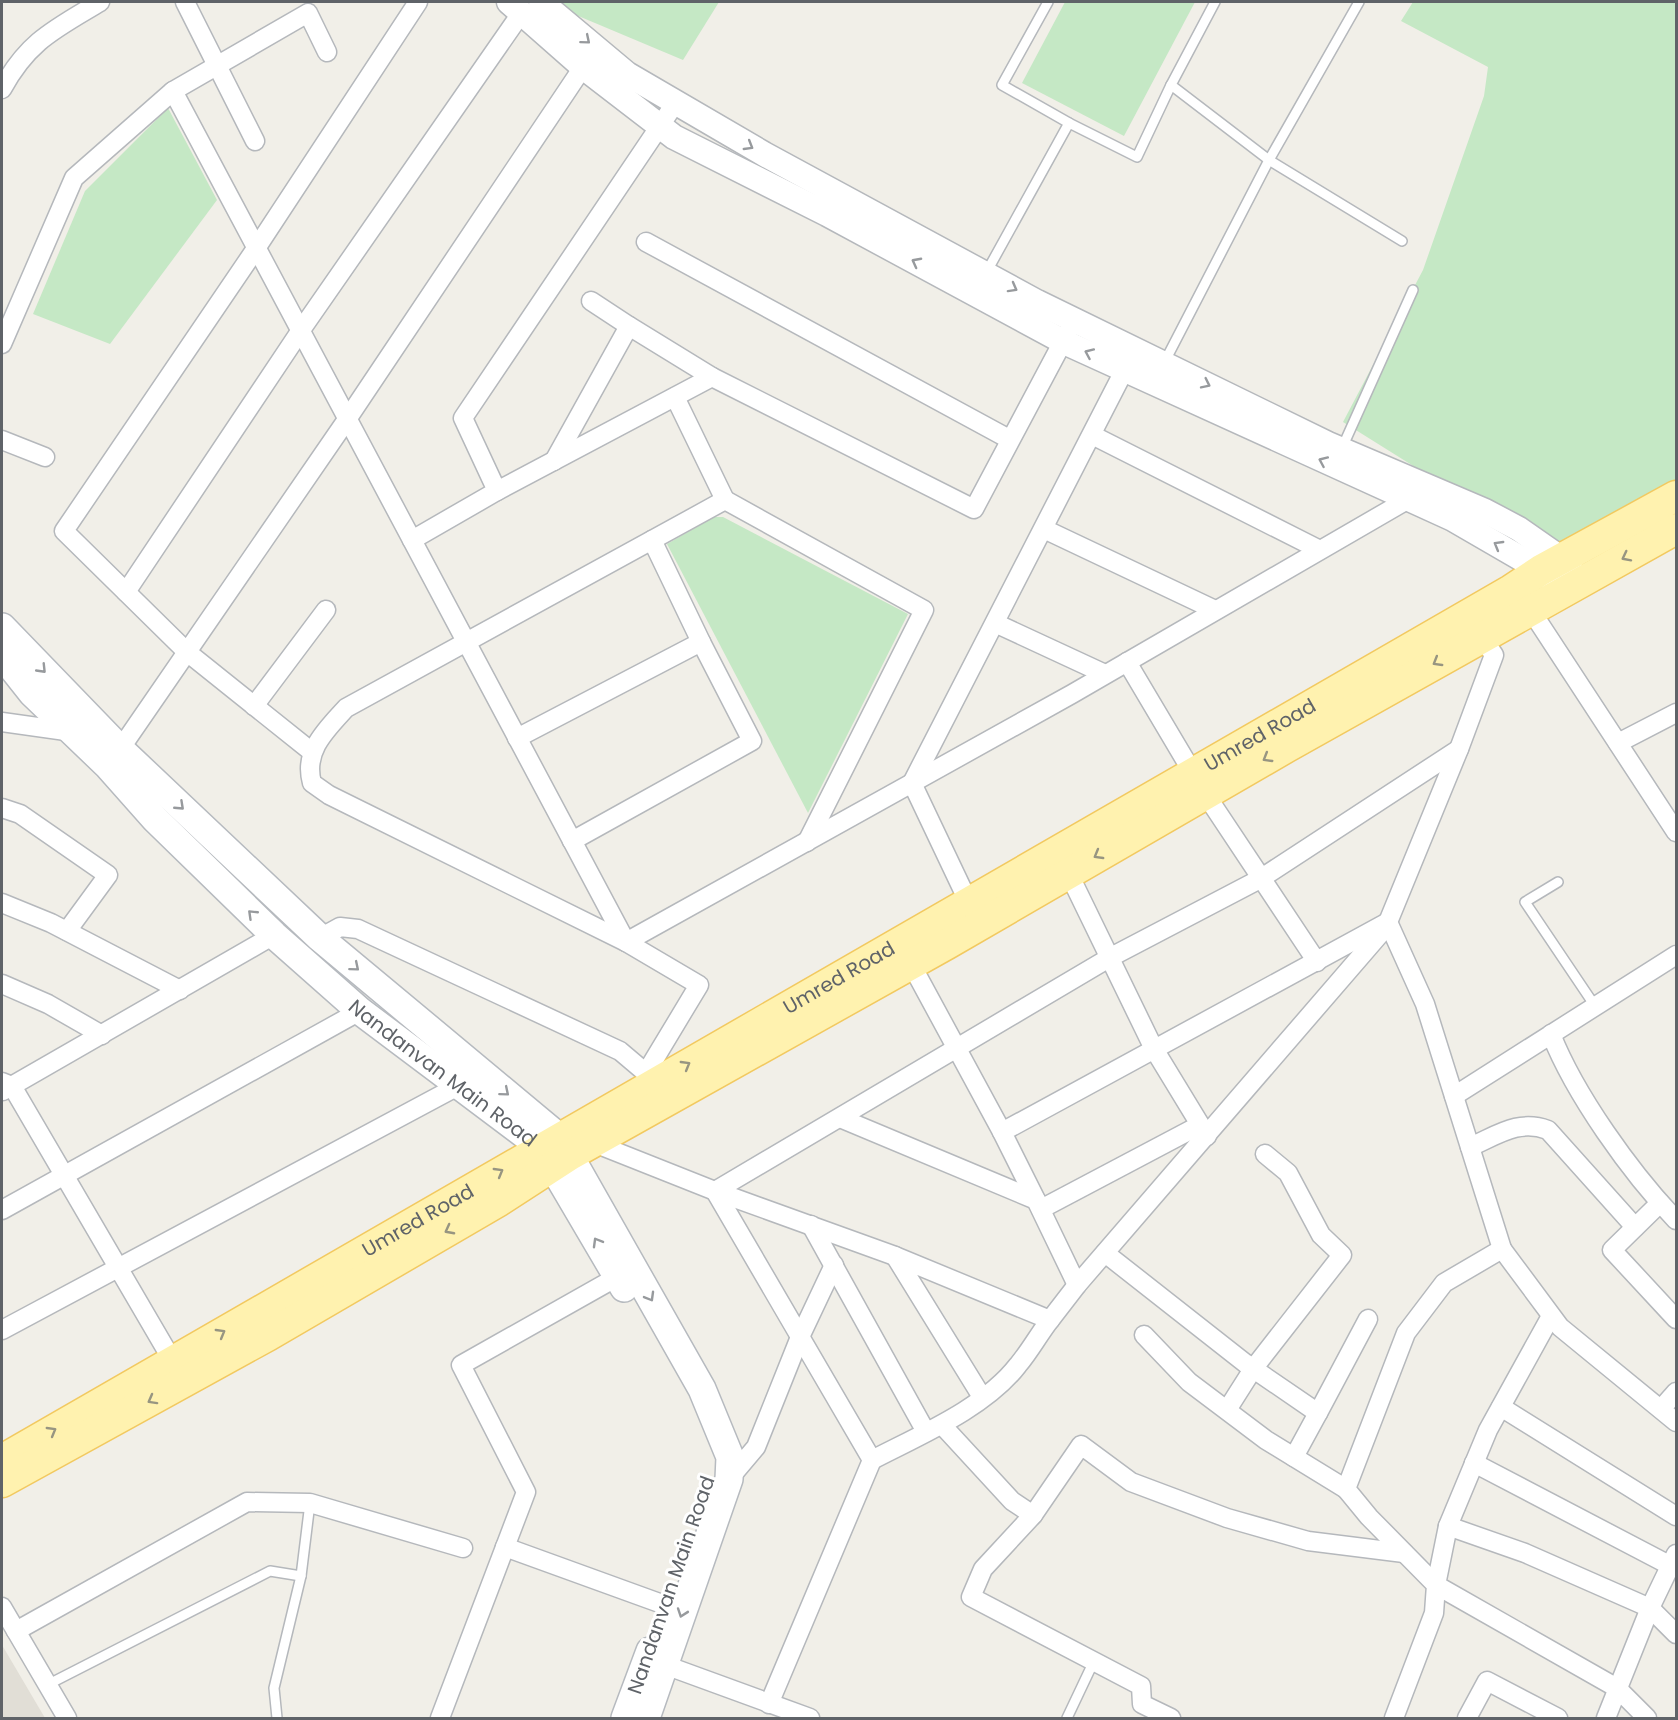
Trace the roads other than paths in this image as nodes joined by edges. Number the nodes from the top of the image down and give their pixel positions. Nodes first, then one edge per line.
1 (100, 2) edge
2 (186, 2) edge
3 (418, 2) edge
4 (1048, 2) edge
5 (1215, 2) edge
6 (1359, 2) edge
7 (524, 5) edge
8 (305, 7) edge
9 (327, 52) dead end
10 (217, 66) junction
11 (584, 67) junction
12 (1171, 85) junction
13 (2, 89) edge
14 (173, 91) junction
15 (676, 102) junction
16 (1069, 123) junction
17 (658, 126) junction
18 (255, 141) dead end
19 (1269, 160) junction
20 (1402, 241) dead end
21 (646, 242) dead end
22 (257, 248) junction
23 (986, 273) junction
24 (1413, 290) dead end
25 (591, 302) dead end
26 (7, 319) edge
27 (1075, 320) junction
28 (629, 326) junction
29 (301, 330) junction
30 (1064, 342) junction
31 (2, 344) edge
32 (1164, 363) junction
33 (1125, 369) junction
34 (712, 377) junction
35 (675, 397) junction
36 (348, 418) junction
37 (1092, 435) junction
38 (1009, 439) junction
39 (2, 440) edge
40 (1341, 450) junction
41 (45, 457) dead end
42 (554, 461) junction
43 (497, 491) junction
44 (1677, 496) edge
45 (725, 500) junction
46 (1407, 500) junction
47 (1677, 528) edge
48 (1044, 529) junction
49 (412, 540) junction
50 (652, 540) junction
51 (1318, 549) junction
52 (1561, 575) junction
53 (126, 592) junction
54 (1523, 598) junction
55 (326, 610) dead end
56 (1215, 610) junction
57 (995, 623) junction
58 (1475, 625) junction
59 (2, 627) edge
60 (466, 642) junction
61 (701, 642) junction
62 (187, 652) junction
63 (2, 655) edge
64 (1127, 662) junction
65 (1106, 674) junction
66 (254, 706) junction
67 (1677, 713) edge
68 (2, 722) edge
69 (73, 732) junction
70 (517, 738) junction
71 (1618, 743) junction
72 (1459, 749) junction
73 (312, 752) junction
74 (114, 758) junction
75 (912, 783) junction
76 (1199, 784) junction
77 (2, 808) edge
78 (1677, 832) edge
79 (572, 841) junction
80 (807, 842) junction
81 (1068, 872) junction
82 (1260, 879) junction
83 (1558, 882) dead end
84 (968, 902) junction
85 (2, 903) edge
86 (1388, 922) junction
87 (67, 931) junction
88 (274, 935) junction
89 (320, 938) junction
90 (626, 942) junction
91 (1677, 955) edge
92 (1109, 958) junction
93 (1317, 962) junction
94 (911, 964) junction
95 (2, 984) edge
96 (180, 990) junction
97 (1595, 1006) junction
98 (360, 1011) junction
99 (1551, 1034) junction
100 (102, 1035) junction
101 (957, 1048) junction
102 (1154, 1049) junction
103 (458, 1086) junction
104 (5, 1087) edge
105 (655, 1087) junction
106 (1454, 1096) junction
107 (840, 1118) junction
108 (1203, 1130) junction
109 (1002, 1132) junction
110 (567, 1146) junction
111 (1470, 1147) junction
112 (1265, 1154) dead end
113 (65, 1175) junction
114 (716, 1191) junction
115 (1660, 1203) junction
116 (1039, 1204) junction
117 (2, 1210) edge
118 (1677, 1220) edge
119 (811, 1225) junction
120 (1635, 1227) junction
121 (1502, 1248) junction
122 (1105, 1253) junction
123 (895, 1256) junction
124 (834, 1265) junction
125 (117, 1269) junction
126 (617, 1277) junction
127 (1077, 1285) junction
128 (1551, 1316) junction
129 (1368, 1319) dead end
130 (1677, 1319) edge
131 (1050, 1320) junction
132 (2, 1330) edge
133 (1144, 1335) dead end
134 (800, 1337) junction
135 (1253, 1368) junction
136 (179, 1372) junction
137 (1677, 1392) edge
138 (982, 1397) junction
139 (1500, 1407) junction
140 (1661, 1409) junction
141 (1227, 1410) junction
142 (1318, 1413) junction
143 (1677, 1422) edge
144 (934, 1428) junction
145 (1294, 1457) junction
146 (2, 1460) edge
147 (872, 1460) junction
148 (1474, 1462) junction
149 (729, 1479) junction
150 (2, 1482) edge
151 (1346, 1489) junction
152 (310, 1503) junction
153 (1033, 1515) junction
154 (1677, 1516) edge
155 (1448, 1526) junction
156 (505, 1547) junction
157 (463, 1548) dead end
158 (1404, 1553) junction
159 (1674, 1560) edge
160 (301, 1576) junction
161 (1436, 1585) junction
162 (666, 1605) junction
163 (2, 1607) edge
164 (1650, 1608) junction
165 (15, 1631) junction
166 (1677, 1634) edge
167 (1094, 1661) junction
168 (655, 1662) junction
169 (47, 1685) junction
170 (1617, 1688) junction
171 (769, 1704) junction
172 (67, 1719) edge
173 (277, 1719) edge
174 (440, 1719) edge
175 (625, 1719) edge
176 (646, 1719) edge
177 (810, 1719) edge
178 (1067, 1719) edge
179 (1171, 1719) edge
180 (1395, 1719) edge
181 (1467, 1719) edge
182 (1558, 1719) edge
183 (1606, 1719) edge
184 (1647, 1719) edge

1 - 13 street
2 - 10 street
3 - 22 street
4 - 16 lane
5 - 12 lane
6 - 19 lane
7 - 11 street
7 -> 15 street
7 - 29 street
8 - 9 street
8 - 10 street
10 - 14 street
10 - 18 street
11 - 17 street
11 - 36 street
12 - 16 lane
12 - 19 lane
14 - 22 street
14 - 26 street
15 - 17 street
15 -> 23 street
16 - 23 lane
30 -> 17 street
17 - 43 street
19 - 20 lane
19 - 32 lane
21 - 38 street
22 - 29 street
22 - 53 street
23 -> 27 street
24 - 40 lane
25 - 28 street
26 - 31 street
27 - 30 street
27 - 32 street
28 - 34 street
28 - 42 street
29 - 36 street
29 - 53 street
33 -> 30 street
30 - 38 street
32 -> 40 street
33 - 37 street
46 -> 33 street
34 - 35 street
34 - 38 street
35 - 42 street
35 - 45 street
36 - 49 street
36 - 62 street
37 - 48 street
37 - 51 street
39 - 41 street
40 - 52 street
42 - 43 street
43 - 49 street
44 - 52 main road, Umred Road
45 - 50 street
45 - 80 street
46 - 51 street
52 -> 46 street
47 -> 52 main road
48 - 56 street
48 - 57 street
49 - 60 street
50 - 60 street
50 - 61 street
51 - 56 street
52 - 54 main road, Umred Road
53 - 62 street
54 - 58 main road, Umred Road
54 - 71 street
55 - 66 street
56 - 64 street
57 - 65 street
57 - 75 street
58 - 72 street
58 - 76 main road, Umred Road
59 -> 74 main road
60 - 70 street
60 - 73 street
61 - 70 street
61 - 79 street
62 - 66 street
62 - 74 street
63 - 69 main road, Nandanvan Main Road
64 - 65 street
64 - 76 street
65 - 75 street
66 - 73 street
67 - 71 street
68 - 69 street
69 - 74 main road, Nandanvan Main Road
70 - 79 street
71 - 78 street
72 - 82 street
72 - 86 street
73 - 90 street
88 -> 74 main road, Nandanvan Main Road
74 -> 89 main road
75 - 80 street
75 - 84 street
76 -> 81 main road
76 - 82 street
76 - 84 main road, Umred Road
77 - 87 street
79 - 90 street
80 - 90 street
81 - 92 street
81 - 94 main road
82 - 92 street
82 - 93 street
83 - 97 lane
105 -> 84 main road, Umred Road
85 - 87 street
86 - 93 street
86 - 106 street
86 - 108 street
87 - 96 street
88 - 96 street
88 - 98 main road, Nandanvan Main Road
89 - 105 street
89 -> 110 main road
90 - 105 street
91 - 97 street
92 - 101 street
92 - 102 street
93 - 102 street
94 - 101 street
94 - 105 main road
95 - 100 street
96 - 100 street
97 - 99 street
98 - 103 main road, Nandanvan Main Road
98 - 113 street
99 - 106 street
99 - 115 street
100 - 104 street
101 - 107 street
101 - 109 street
102 - 108 street
102 - 109 street
103 - 110 main road, Nandanvan Main Road
103 - 125 street
104 - 113 street
105 - 110 main road, Umred Road
106 - 111 street
107 - 114 street
107 - 116 street
108 - 116 street
108 - 122 street
109 - 116 street
110 - 114 street
126 -> 110 main road, Nandanvan Main Road
110 - 136 main road, Umred Road
110 -> 149 main road
111 - 120 street
111 - 121 street
112 - 135 street
113 - 117 street
113 - 125 street
114 - 119 street
114 - 134 street
115 - 118 street
115 - 120 street
116 - 127 street
119 - 123 street
119 - 124 street
120 - 130 street
121 - 128 street
121 - 151 street
122 - 127 street
122 - 135 street
123 - 131 street
123 - 138 street
124 - 134 street
124 - 144 street
125 - 132 street
125 - 136 street
126 - 156 street
126 - 162 main road, Nandanvan Main Road
127 - 131 street
128 - 139 street
128 - 140 street
129 - 142 street
131 - 138 street
133 - 141 street
134 - 147 street
134 - 149 street
135 - 141 street
135 - 142 street
146 -> 136 main road, Umred Road
136 -> 150 main road
137 - 140 street
138 - 144 street
139 - 148 street
139 - 154 street
140 - 143 street
141 - 145 street
142 - 145 street
144 - 147 street
144 - 153 street
145 - 151 street
147 - 171 street
148 - 155 street
148 - 159 street
149 -> 168 main road
151 - 158 street
152 - 157 street
152 - 160 lane
152 - 165 street
153 - 158 street
153 - 167 street
155 - 161 street
155 - 164 street
156 - 162 street
156 - 174 street
158 - 161 street
159 - 164 street
160 - 169 lane
160 - 173 lane
161 - 170 street
161 - 180 street
162 - 168 main road, Nandanvan Main Road
163 - 165 street
164 - 166 street
164 - 170 street
165 - 169 street
167 - 178 lane
167 - 179 street
168 - 171 street
168 - 175 main road, Nandanvan Main Road
168 - 176 main road
169 - 172 street
170 - 183 street
170 - 184 street
171 - 177 street
181 - 182 street

